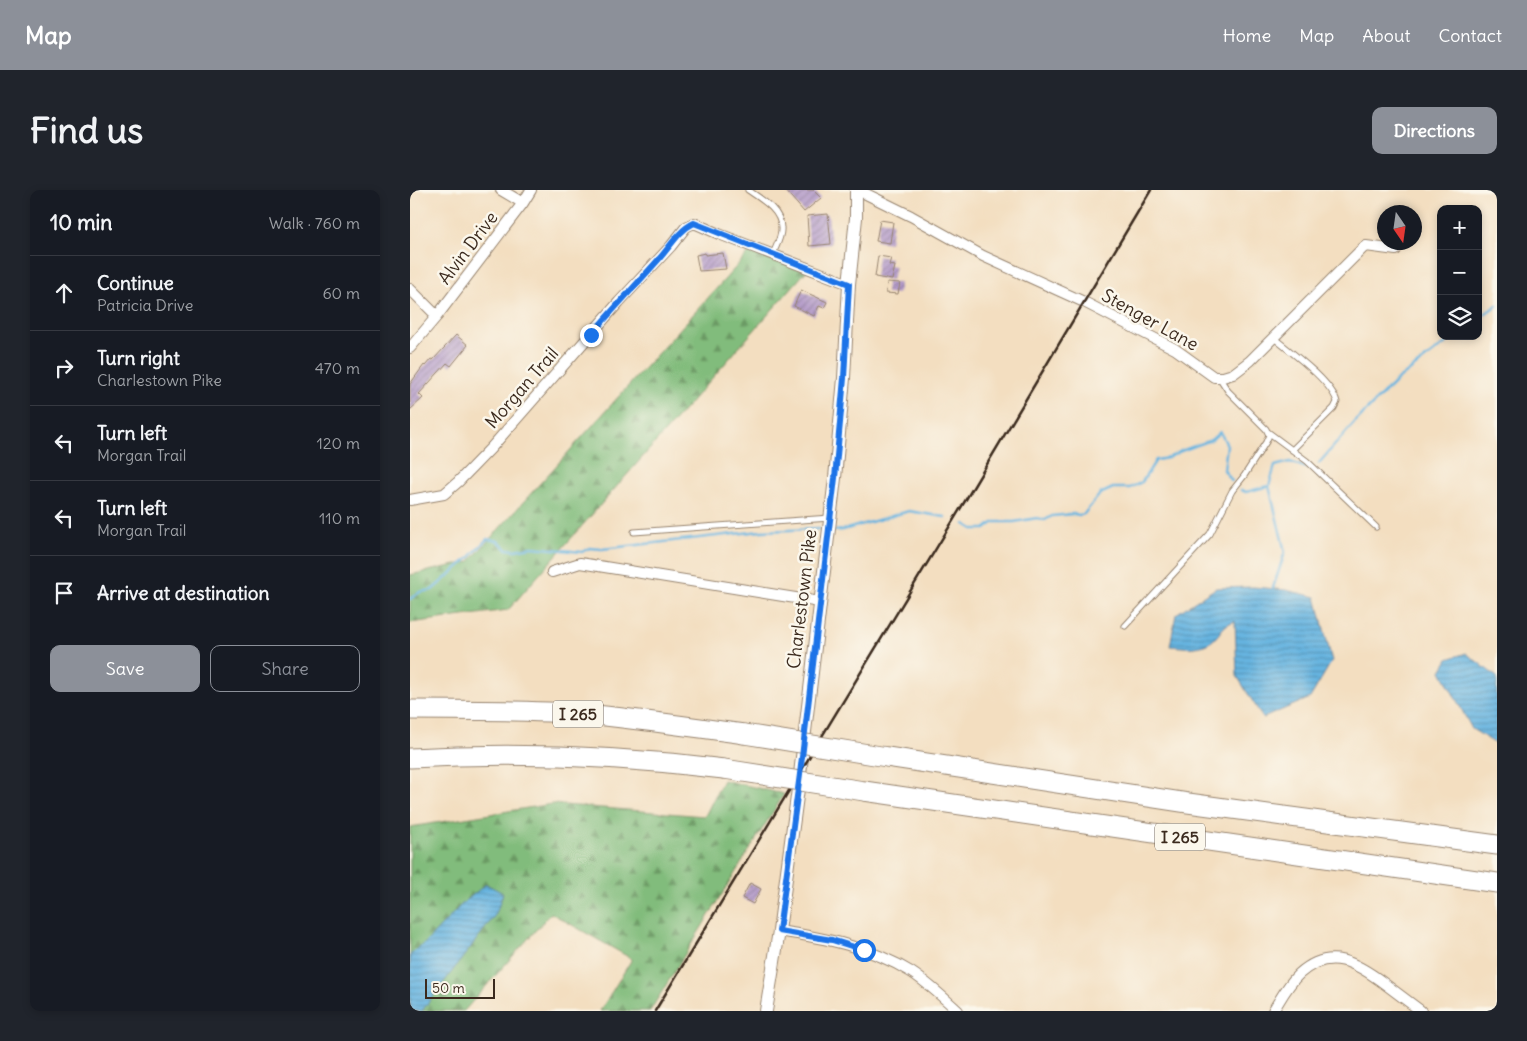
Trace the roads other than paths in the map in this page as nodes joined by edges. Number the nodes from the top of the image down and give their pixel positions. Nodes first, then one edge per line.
1 (500, 190) edge
2 (531, 190) edge
3 (748, 190) edge
4 (857, 190) edge
5 (523, 203) junction
6 (1377, 247) edge
7 (773, 254) junction
8 (849, 284) junction
9 (410, 289) edge
10 (437, 316) junction
11 (1274, 338) junction
12 (410, 348) edge
13 (1219, 377) junction
14 (1267, 432) junction
15 (1292, 450) junction
16 (410, 500) edge
17 (830, 518) junction
18 (1376, 528) dead end
19 (634, 532) dead end
20 (552, 572) dead end
21 (820, 602) junction
22 (1125, 626) dead end
23 (410, 710) edge
24 (410, 758) edge
25 (1497, 845) edge
26 (1497, 884) edge
27 (779, 931) junction
28 (766, 1011) edge
29 (958, 1011) edge
30 (1273, 1011) edge
31 (1422, 1011) edge

1 - 5 street
2 - 5 street, Alvin Drive
3 - 7 lane
4 - 8 street, Charlestown Pike
4 - 13 street, Stenger Lane
5 - 10 street, Alvin Drive
6 - 11 street
7 - 8 street, Morgan Trail
7 - 16 street, Morgan Trail
8 - 17 street, Charlestown Pike
9 - 10 street
10 - 12 street, Alvin Drive
11 - 13 street
11 - 15 lane
13 - 14 lane
14 - 15 lane
14 - 22 lane
15 - 18 lane
17 - 19 lane
17 - 21 street, Charlestown Pike
20 - 21 street
21 - 27 street, Charlestown Pike
23 - 25 highway, I 265, bridge
24 - 26 highway, I 265, bridge
27 - 28 street, Charlestown Pike
27 - 29 street
30 - 31 street

